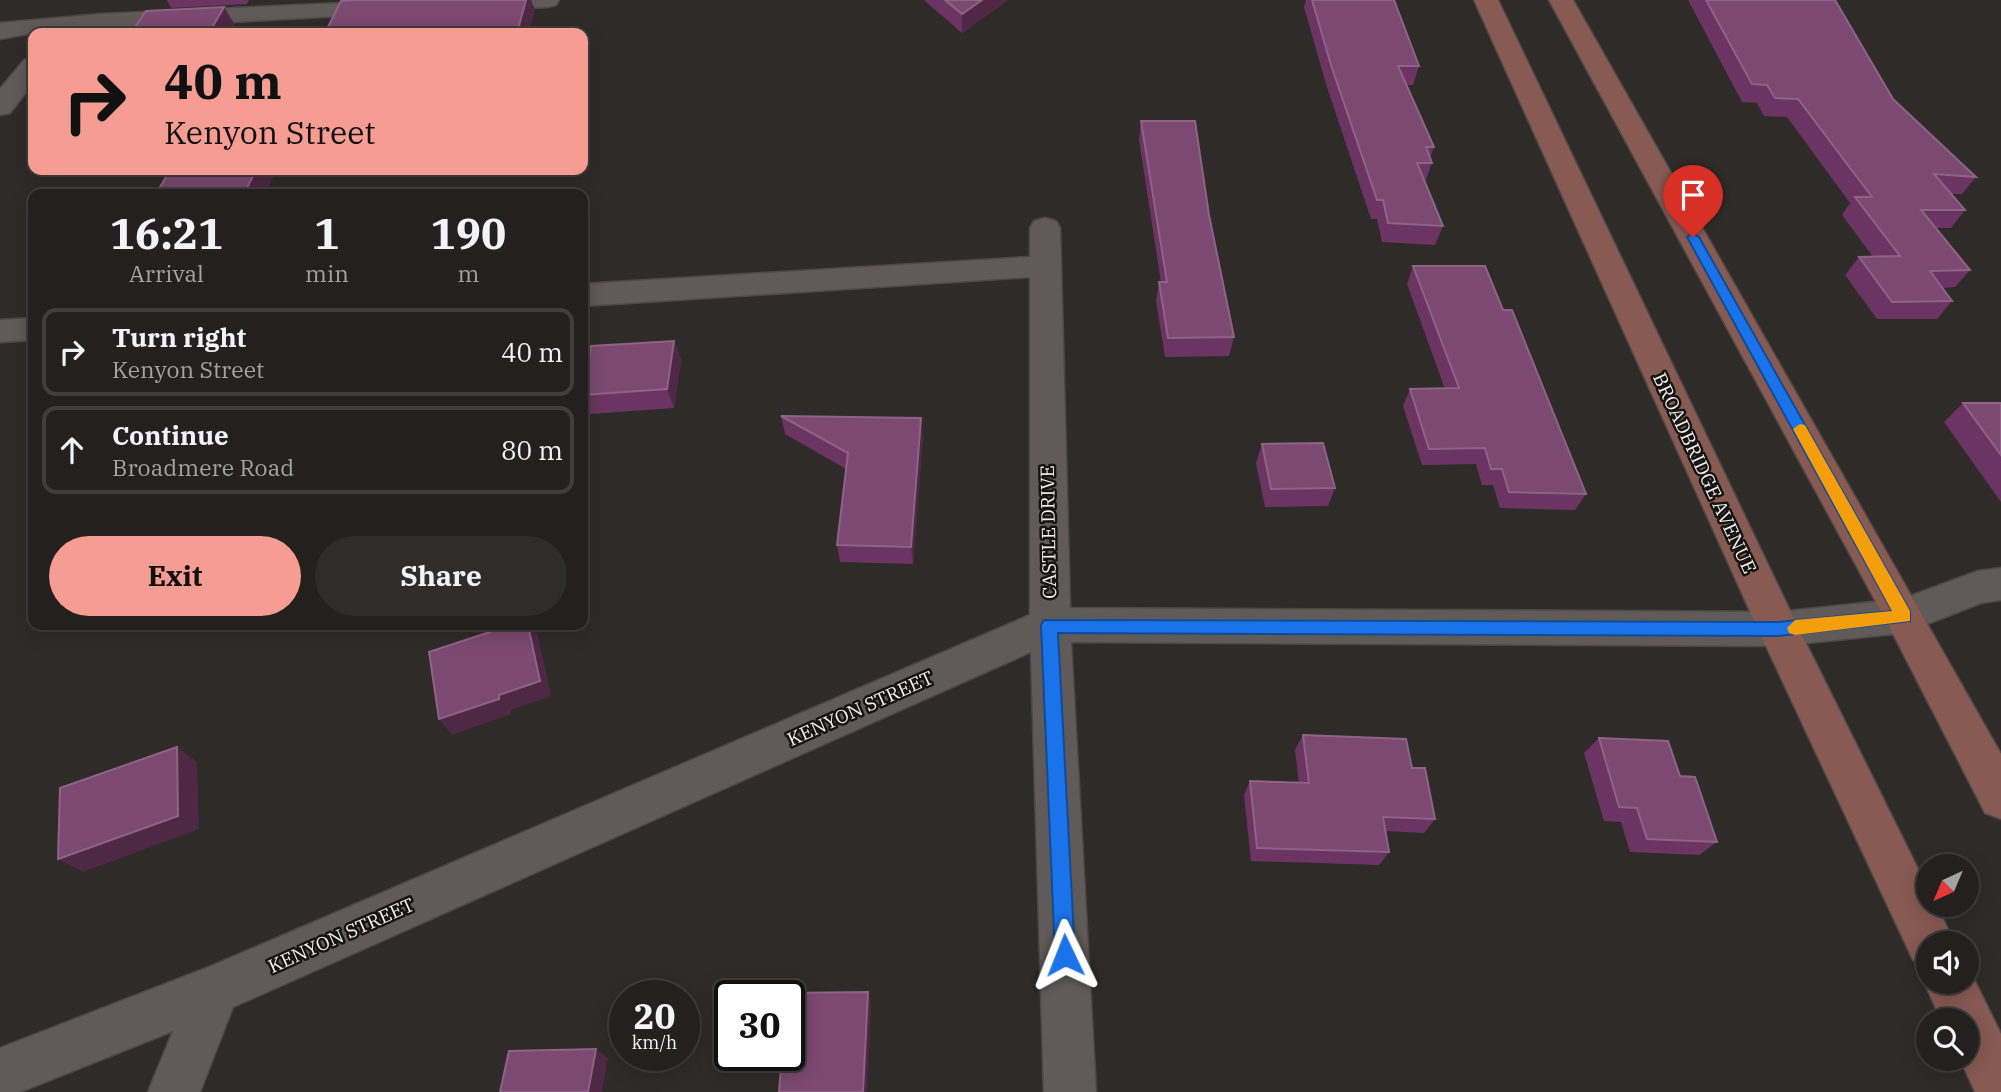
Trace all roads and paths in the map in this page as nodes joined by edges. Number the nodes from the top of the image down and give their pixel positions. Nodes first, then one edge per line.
1 (79, 0) edge
2 (547, 0) edge
3 (1486, 0) edge
4 (1561, 0) edge
5 (450, 5) edge
6 (408, 7) edge
7 (61, 28) edge
8 (76, 28) edge
9 (28, 30) edge
10 (0, 31) edge
11 (28, 72) edge
12 (0, 107) edge
13 (588, 294) edge
14 (28, 329) edge
15 (0, 331) edge
16 (2001, 584) edge
17 (1904, 616) junction
18 (1050, 625) junction
19 (1778, 629) junction
20 (2001, 798) edge
21 (1924, 931) edge
22 (215, 990) junction
23 (1955, 994) edge
24 (0, 1074) edge
25 (2001, 1089) edge
26 (174, 1092) edge
27 (1070, 1092) edge

1 - 7 street
2 - 5 street
3 - 19 main road, BROADBRIDGE AVENUE
4 - 17 main road
6 - 8 street
9 - 10 street
11 - 12 street
13 - 18 street, CASTLE DRIVE
14 - 15 street
16 - 17 street, KENYON STREET
17 - 19 street, KENYON STREET
17 - 20 main road
18 - 19 street, KENYON STREET
18 - 22 street, KENYON STREET
18 - 27 street, CASTLE DRIVE
19 - 21 main road, BROADBRIDGE AVENUE
22 - 24 street, KENYON STREET
22 - 26 street
23 - 25 main road

